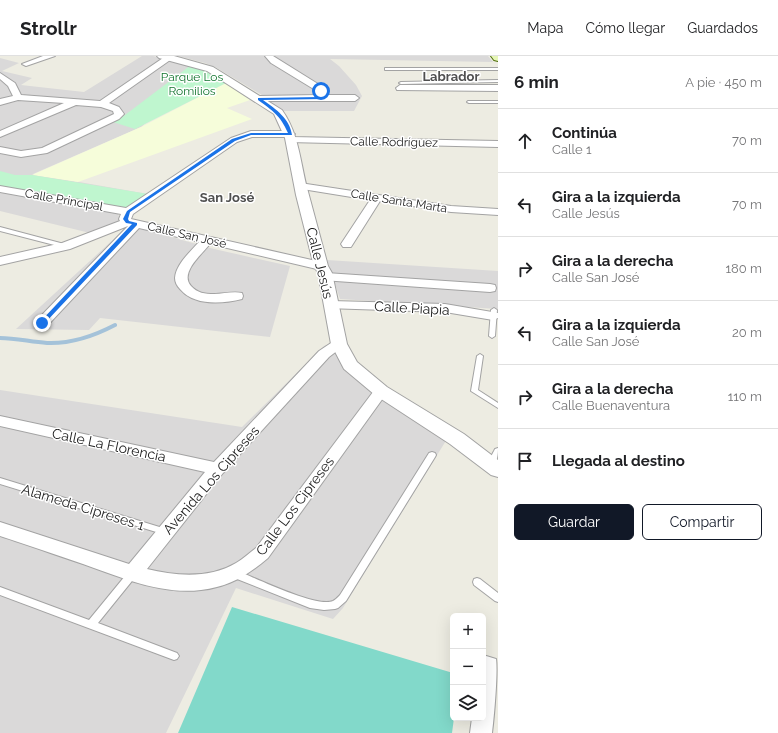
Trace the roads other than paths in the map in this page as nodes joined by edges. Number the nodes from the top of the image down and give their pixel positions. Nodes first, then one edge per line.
1 (51, 56) edge
2 (269, 56) edge
3 (165, 57) edge
4 (26, 64) dead end
5 (386, 69) dead end
6 (498, 69) edge
7 (0, 75) edge
8 (498, 81) edge
9 (400, 86) joint
10 (498, 88) edge
11 (18, 97) junction
12 (323, 98) junction
13 (355, 98) dead end
14 (259, 99) junction
15 (0, 102) edge
16 (74, 102) junction
17 (469, 102) dead end
18 (498, 102) edge
19 (102, 104) junction
20 (0, 134) edge
21 (290, 137) junction
22 (498, 144) edge
23 (0, 150) edge
24 (300, 186) junction
25 (0, 189) edge
26 (377, 198) junction
27 (498, 212) edge
28 (130, 219) junction
29 (0, 229) edge
30 (207, 240) junction
31 (347, 244) dead end
32 (66, 246) junction
33 (0, 261) edge
34 (324, 271) junction
35 (490, 288) dead end
36 (237, 296) dead end
37 (331, 305) junction
38 (494, 313) joint
39 (42, 323) dead end
40 (492, 336) dead end
41 (339, 344) junction
42 (480, 356) dead end
43 (381, 391) junction
44 (498, 406) edge
45 (0, 421) edge
46 (432, 455) dead end
47 (496, 462) edge
48 (217, 469) junction
49 (0, 481) edge
50 (0, 528) edge
51 (166, 532) junction
52 (133, 573) junction
53 (234, 574) junction
54 (477, 582) dead end
55 (0, 592) edge
56 (498, 598) edge
57 (91, 625) junction
58 (174, 656) dead end
59 (486, 665) edge
60 (486, 692) edge
61 (482, 721) edge
62 (481, 733) edge

1 - 4 street
2 - 12 street
3 - 14 street, Calle Jesús
3 - 19 street
5 - 6 lane
7 - 11 street
8 - 9 lane
9 - 10 street
11 - 15 street
11 - 16 street
12 - 13 street
12 - 14 street
14 - 21 street, Calle Jesús
16 - 19 street
16 - 20 street
17 - 18 lane
19 - 23 street
21 - 22 street, Calle Rodríguez
21 - 24 street, Calle Jesús
21 - 28 street, Calle San José
24 - 26 street, Calle Santa Marta
24 - 34 street, Calle Jesús
25 - 28 street, Calle Principal
26 - 27 street, Calle Santa Marta
26 - 31 street
28 - 30 street, Calle San José
28 - 32 street
28 - 39 street
29 - 32 lane
30 - 34 street, Calle San José
30 - 36 street
32 - 33 street
34 - 35 street, Calle San José
34 - 37 street, Calle Jesús
37 - 38 street, Calle Piapia
37 - 41 street, Calle Jesús
38 - 40 lane
41 - 43 street, Calle Jesús
41 - 48 street, Avenida Los Cipreses
42 - 44 lane
43 - 47 street, Calle Jesús
43 - 53 street, Calle Los Cipreses
45 - 48 street, Calle La Florencia
46 - 53 lane
48 - 51 street, Avenida Los Cipreses
49 - 51 lane, Alameda Cipreses 1
50 - 52 street, Calle Los Cipreses
51 - 52 street, Avenida Los Cipreses
52 - 53 street, Calle Los Cipreses
52 - 57 lane, Avenida Los Cipreses
54 - 56 lane
55 - 57 lane
57 - 58 lane
59 - 60 street
61 - 62 street

